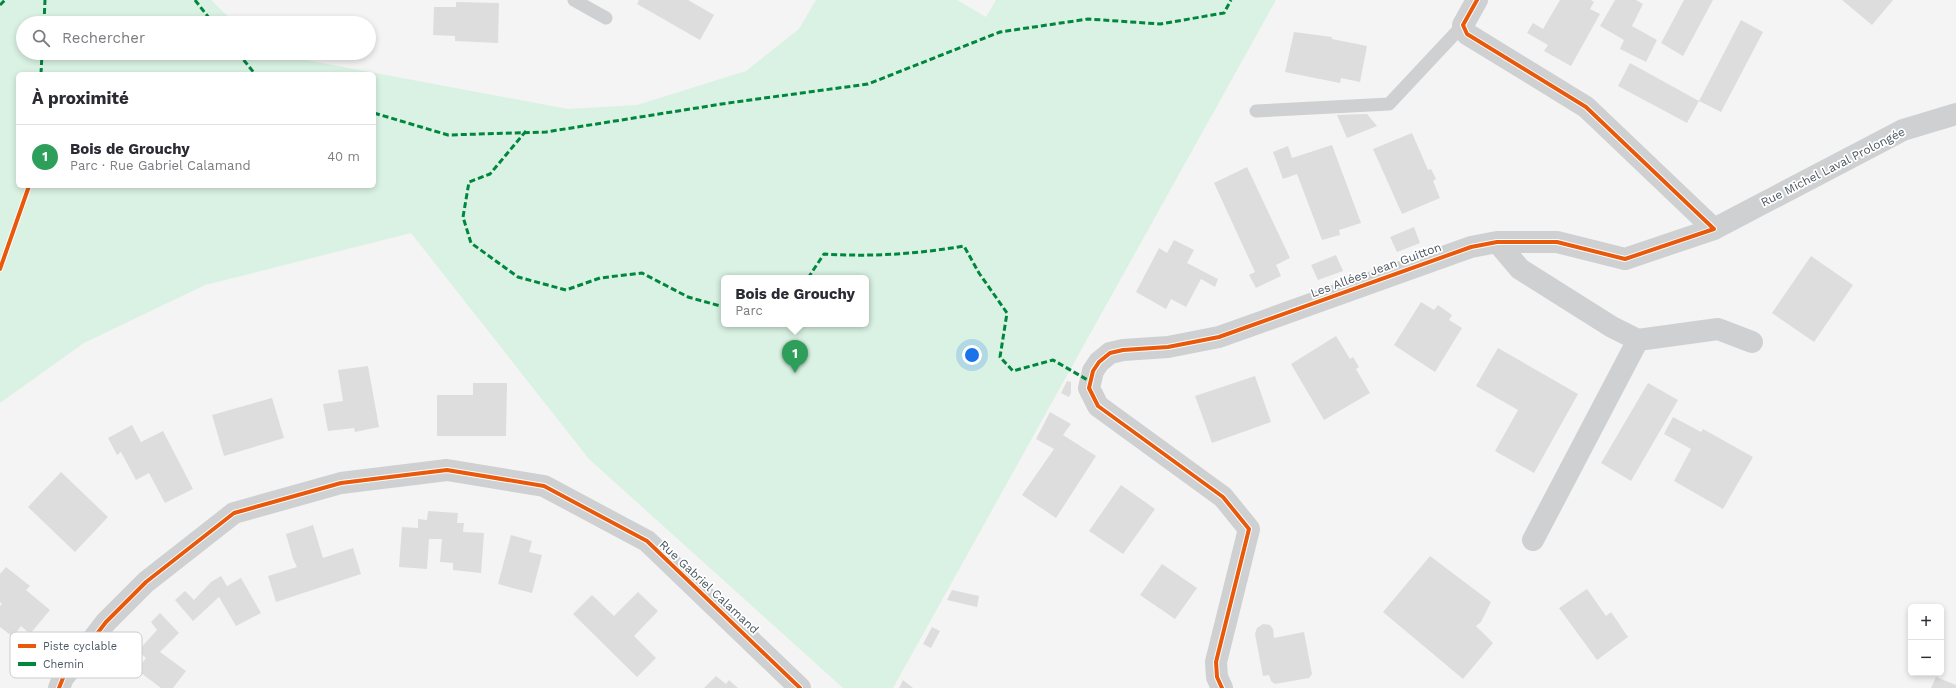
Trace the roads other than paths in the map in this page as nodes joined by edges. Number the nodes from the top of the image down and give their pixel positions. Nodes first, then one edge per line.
1 (574, 0) edge
2 (1477, 0) edge
3 (606, 18) dead end
4 (1463, 25) junction
5 (1256, 111) dead end
6 (1956, 114) edge
7 (1714, 229) junction
8 (1497, 242) junction
9 (1638, 340) junction
10 (1752, 342) dead end
11 (1533, 540) dead end
12 (98, 632) edge
13 (63, 678) edge
14 (59, 688) edge
15 (800, 688) edge
16 (1222, 688) edge

1 - 3 lane
2 - 4 street
4 - 5 lane
4 - 7 street
6 - 7 street, Rue Michel Laval Prolongée
7 - 8 street, Les Allées Jean Guitton
8 - 9 street
8 - 16 street, Les Allées Jean Guitton
9 - 10 street
9 - 11 street
12 - 15 street, Rue Gabriel Calamand
13 - 14 street, Rue Gabriel Calamand

